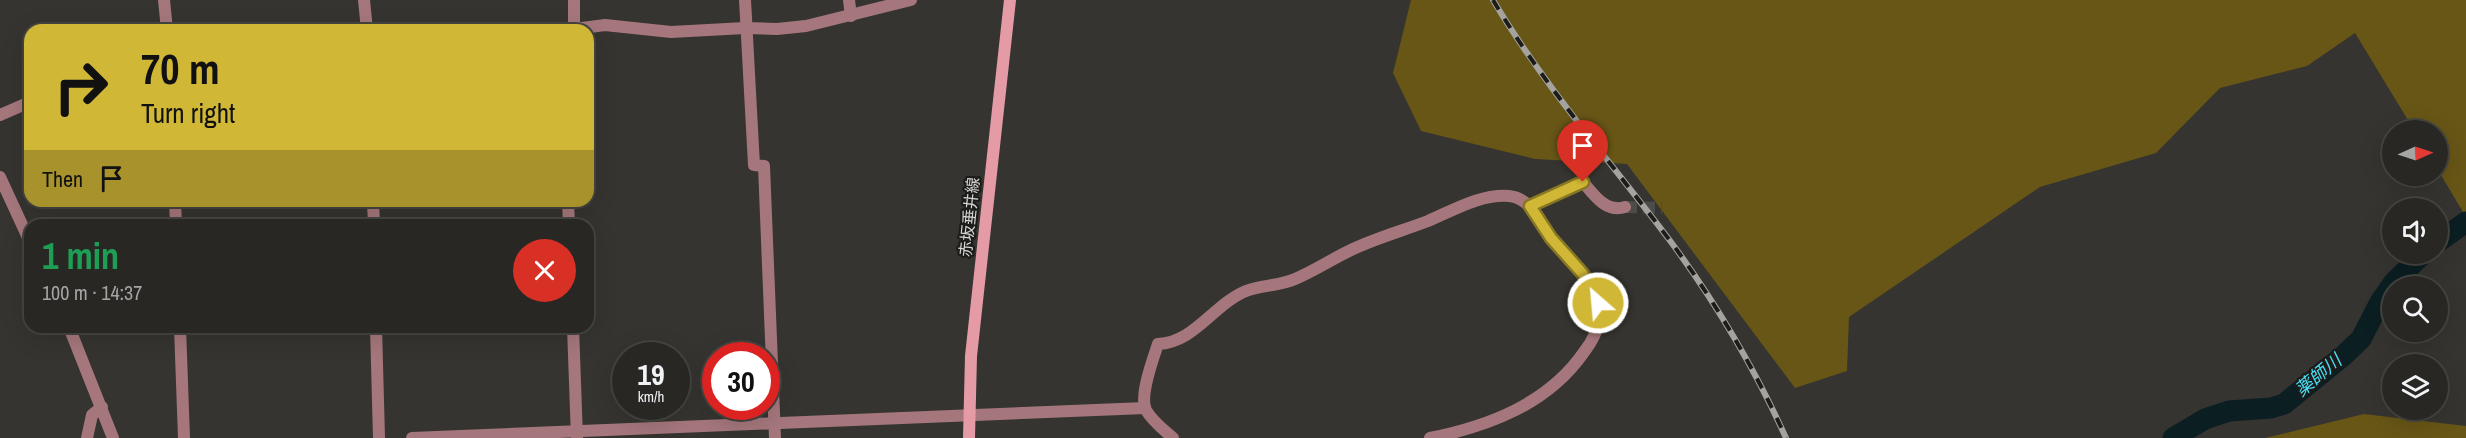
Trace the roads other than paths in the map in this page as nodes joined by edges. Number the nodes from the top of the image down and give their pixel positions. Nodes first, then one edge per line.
1 (164, 0) edge
2 (364, 0) edge
3 (574, 0) edge
4 (745, 0) edge
5 (849, 0) edge
6 (911, 0) edge
7 (1010, 0) edge
8 (851, 16) junction
9 (166, 24) edge
10 (366, 24) edge
11 (572, 24) edge
12 (594, 27) edge
13 (745, 28) junction
14 (24, 105) edge
15 (0, 115) edge
16 (0, 177) edge
17 (1530, 206) junction
18 (1625, 207) tunnel mouth
19 (24, 229) edge
20 (71, 333) edge
21 (180, 333) edge
22 (376, 333) edge
23 (573, 333) edge
24 (102, 407) junction
25 (1145, 408) junction
26 (969, 415) junction
27 (775, 424) junction
28 (577, 435) edge
29 (87, 438) edge
30 (113, 438) edge
31 (184, 438) edge
32 (379, 438) edge
33 (412, 438) edge
34 (775, 438) edge
35 (969, 438) edge
36 (1173, 438) edge
37 (1430, 438) edge

1 - 9 street
2 - 10 street
3 - 11 street
4 - 13 street
5 - 8 street
6 - 8 street
7 - 26 main road, 赤坂垂井線
8 - 13 street
12 - 13 street
13 - 27 street
14 - 15 street
16 - 19 street
17 - 18 street
17 - 25 street
17 - 37 street
20 - 24 street
21 - 31 street
22 - 32 street
23 - 28 street
24 - 29 street
24 - 30 street
25 - 26 street
25 - 36 street
26 - 27 street
26 - 35 main road, 赤坂垂井線
27 - 28 street
27 - 34 street
28 - 33 street

